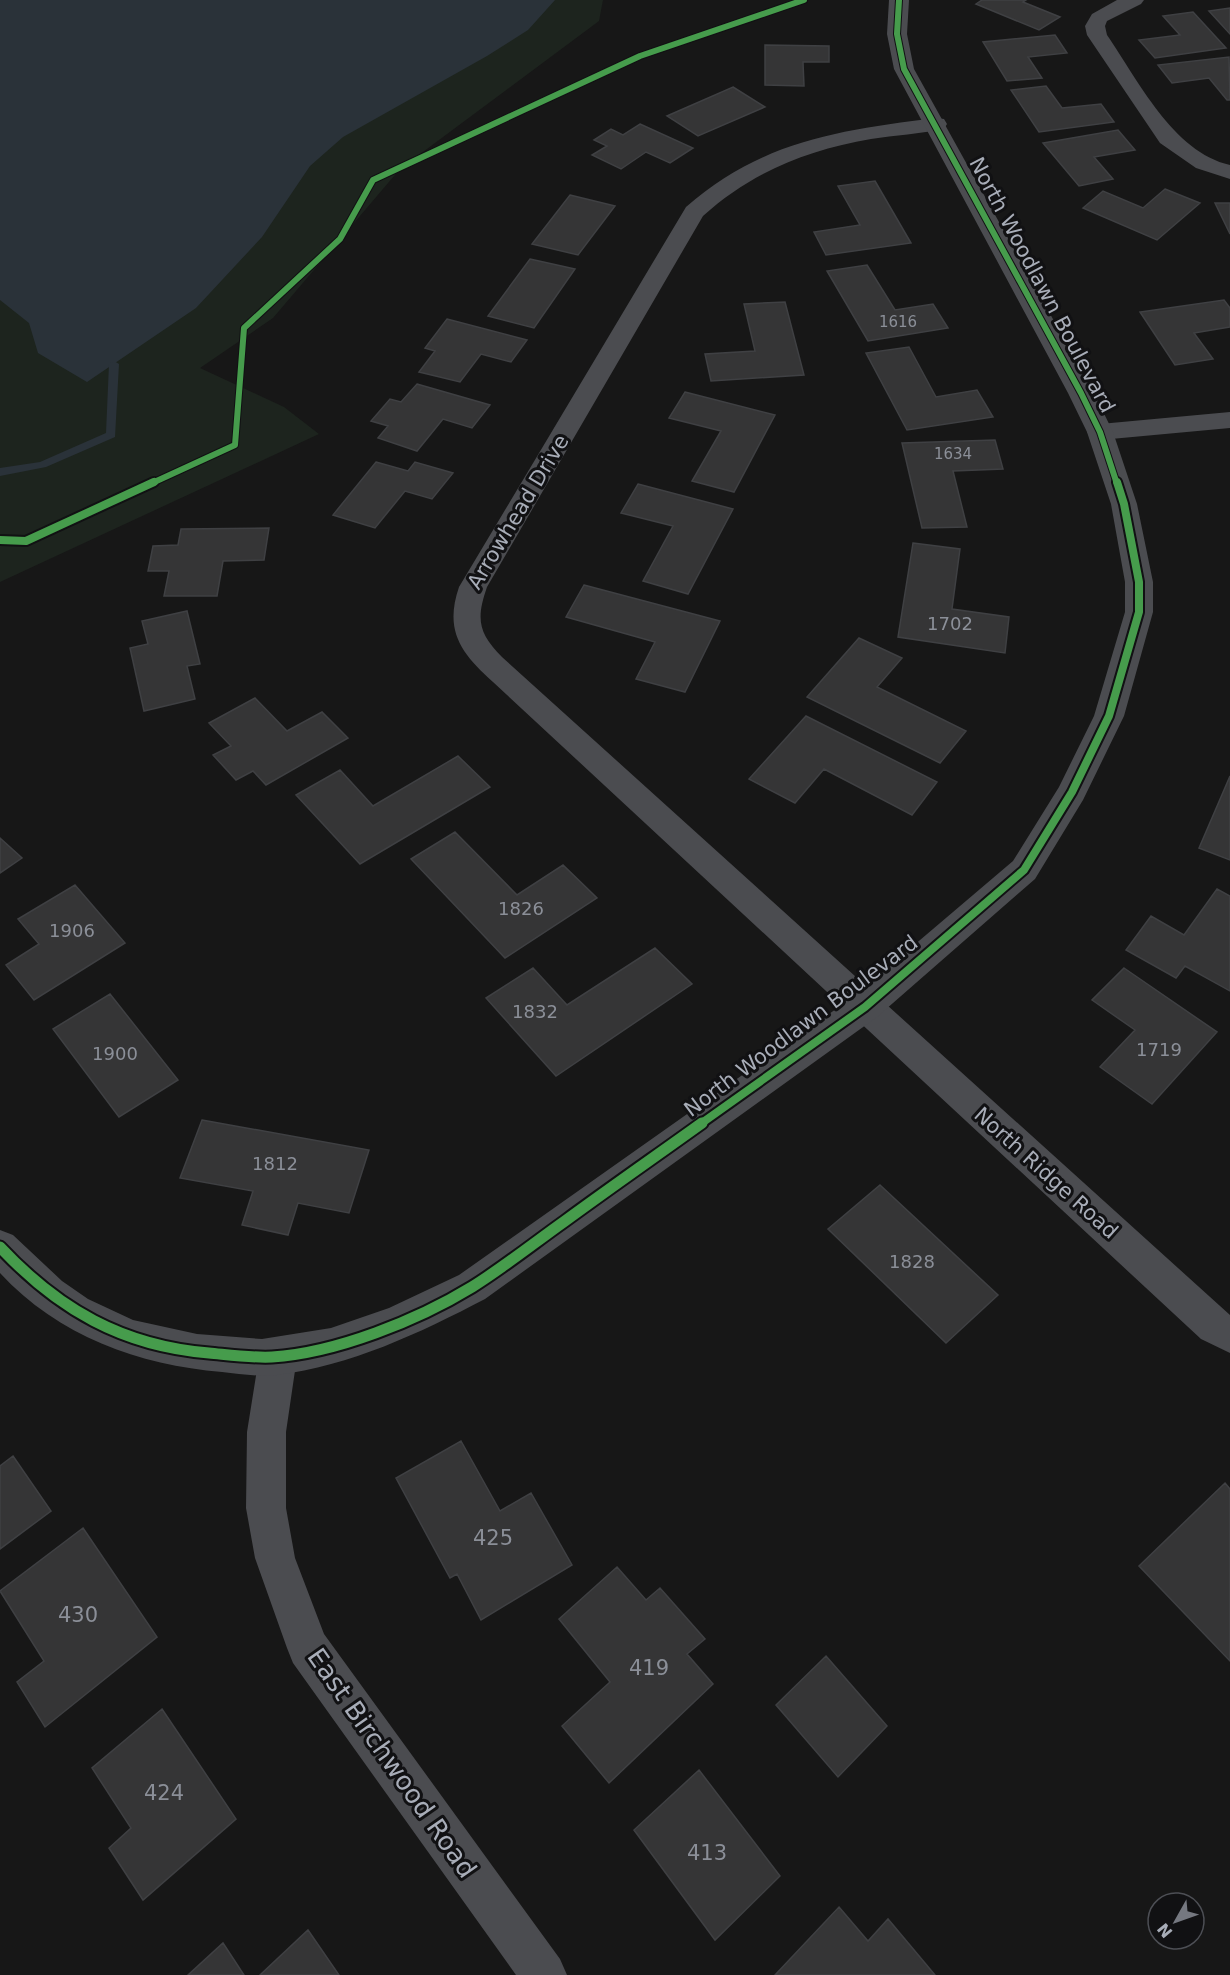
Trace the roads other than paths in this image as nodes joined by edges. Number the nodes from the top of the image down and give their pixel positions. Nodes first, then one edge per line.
1 (899, 0) edge
2 (1134, 0) edge
3 (936, 124) junction
4 (1230, 172) edge
5 (1230, 420) edge
6 (1100, 432) junction
7 (864, 1007) junction
8 (0, 1247) edge
9 (1230, 1335) edge
10 (278, 1357) junction
11 (544, 1975) edge

1 - 3 street, North Woodlawn Boulevard
2 - 4 street
3 - 6 street, North Woodlawn Boulevard
3 - 7 street, Arrowhead Drive
5 - 6 street
6 - 7 street, North Woodlawn Boulevard
7 - 9 street, North Ridge Road
7 - 10 street, North Woodlawn Boulevard
8 - 10 street, North Woodlawn Boulevard
10 - 11 street, East Birchwood Road

